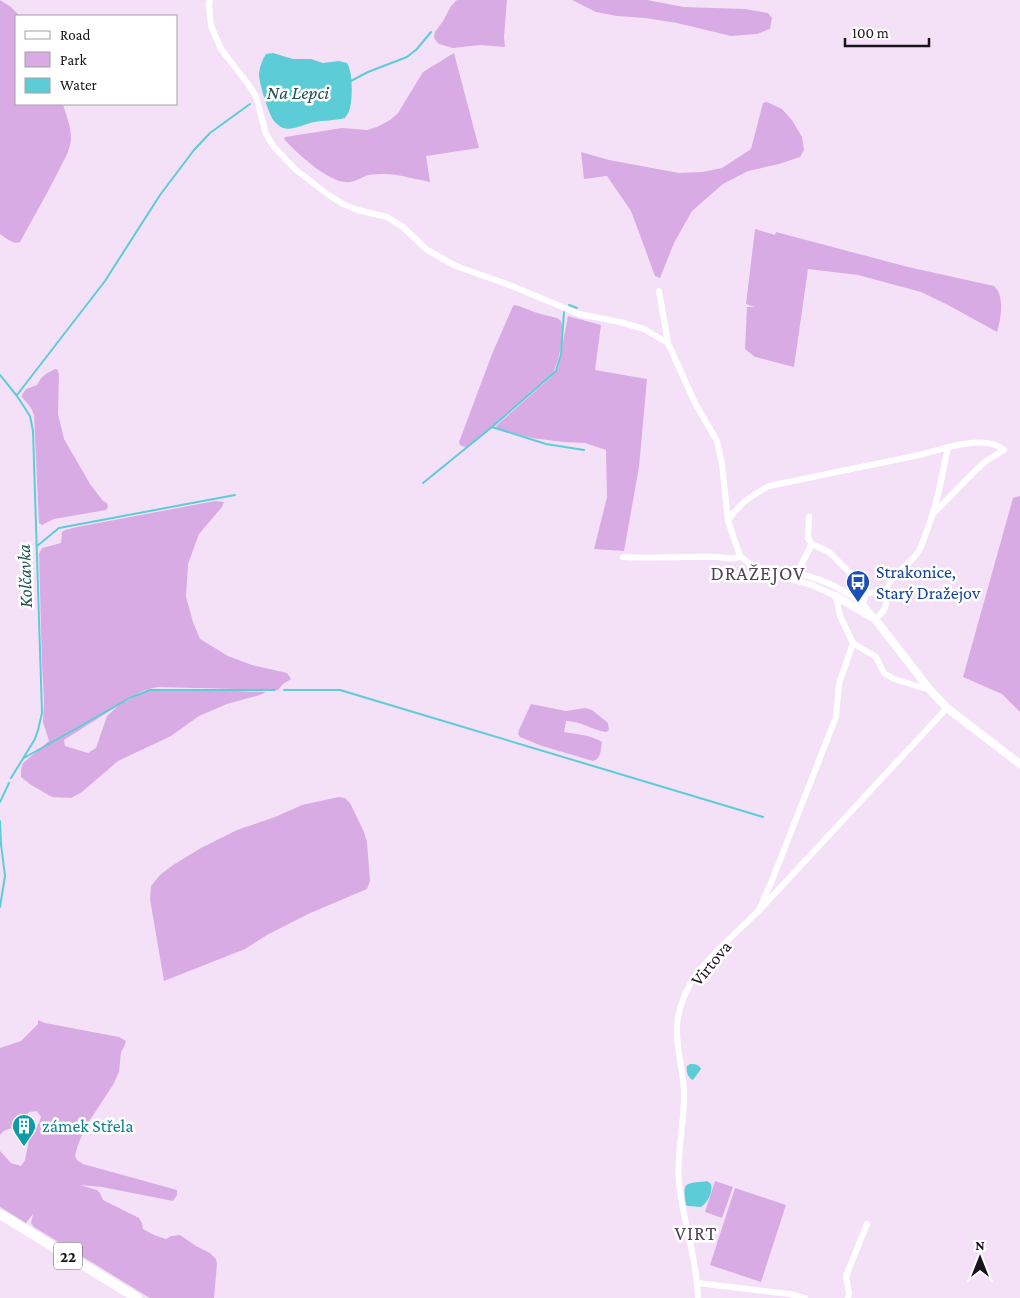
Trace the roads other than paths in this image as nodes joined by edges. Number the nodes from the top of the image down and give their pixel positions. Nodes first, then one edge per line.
1 (210, 0) edge
2 (659, 291) dead end
3 (668, 343) junction
4 (948, 447) junction
5 (726, 501) junction
6 (736, 509) junction
7 (934, 513) junction
8 (809, 516) dead end
9 (728, 521) junction
10 (812, 544) junction
11 (740, 556) junction
12 (623, 557) dead end
13 (796, 576) junction
14 (887, 589) junction
15 (866, 594) junction
16 (836, 596) junction
17 (863, 604) junction
18 (875, 619) junction
19 (853, 643) junction
20 (930, 690) junction
21 (947, 708) junction
22 (1020, 764) edge
23 (758, 912) junction
24 (0, 1214) edge
25 (867, 1224) dead end
26 (698, 1283) junction
27 (789, 1296) edge
28 (137, 1298) edge
29 (698, 1298) edge
30 (805, 1298) edge
31 (848, 1298) edge

1 - 3 street
2 - 3 street
3 - 5 street
4 - 6 street
4 - 7 street
4 - 7 street
5 - 6 street
5 - 9 street
6 - 9 street
7 - 14 street
8 - 10 street
9 - 11 street
10 - 13 street
10 - 15 street
11 - 12 street
11 - 13 street
13 - 16 street
13 - 17 street
14 - 15 street
14 - 18 street
15 - 17 street
16 - 18 street
16 - 19 street
17 - 18 street
18 - 20 street
19 - 20 street
19 - 23 street
20 - 21 street
21 - 22 street
21 - 23 street, Virtova
23 - 26 street, Virtova
24 - 28 main road, 22
25 - 31 street
26 - 27 street
26 - 29 street, Virtova
27 - 30 street

